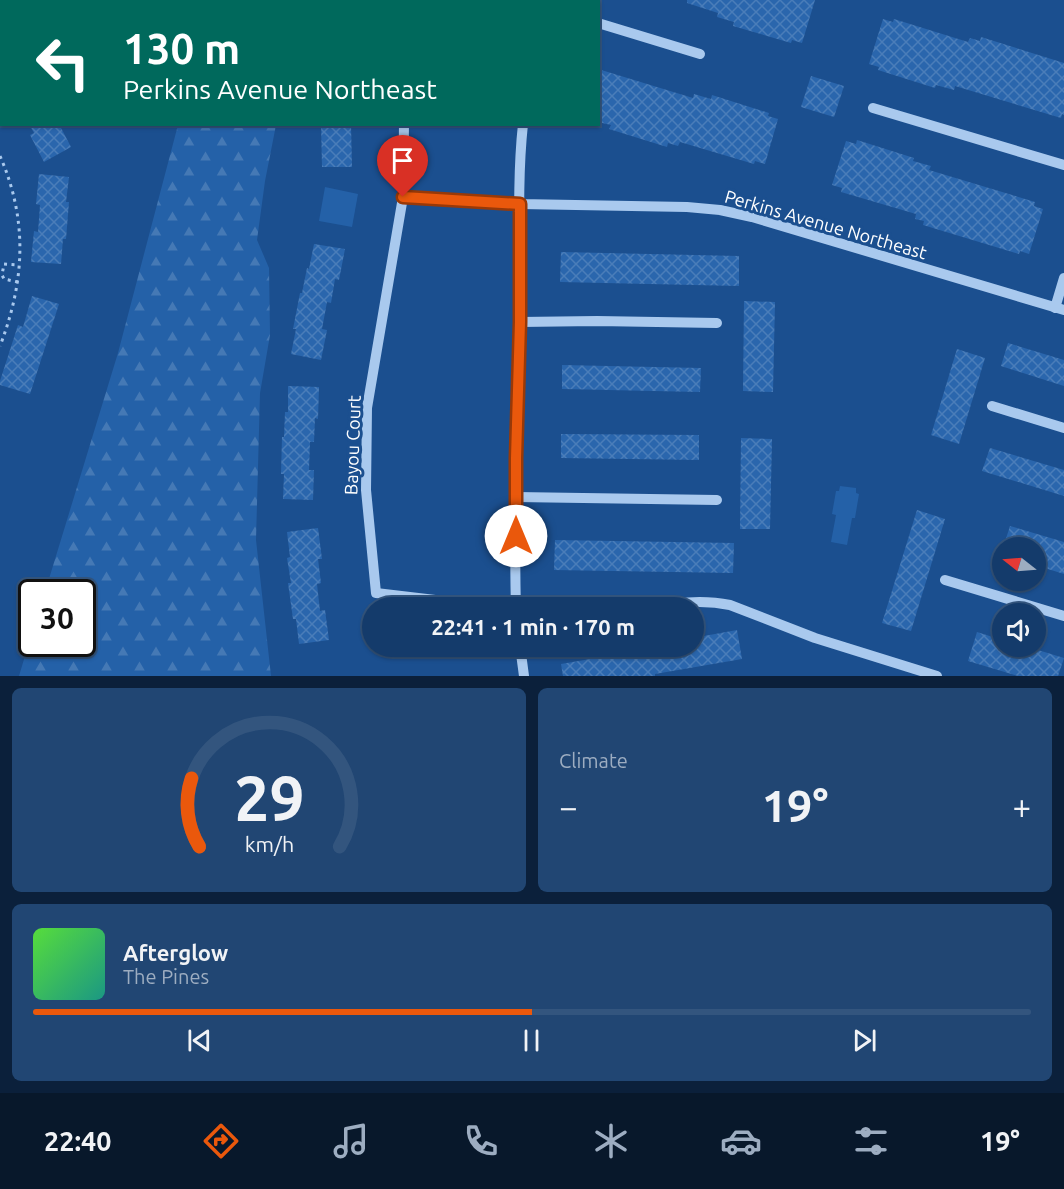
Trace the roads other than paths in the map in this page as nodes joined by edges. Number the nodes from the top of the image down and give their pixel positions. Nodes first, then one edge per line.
1 (600, 24) edge
2 (700, 54) dead end
3 (873, 108) dead end
4 (404, 126) edge
5 (523, 126) edge
6 (1064, 165) edge
7 (403, 197) junction
8 (520, 204) junction
9 (1064, 278) edge
10 (1060, 309) edge
11 (520, 322) junction
12 (717, 323) dead end
13 (992, 406) dead end
14 (1064, 428) edge
15 (516, 497) junction
16 (717, 500) dead end
17 (945, 580) dead end
18 (410, 597) edge
19 (516, 597) edge
20 (704, 601) edge
21 (1064, 616) edge
22 (521, 657) edge
23 (524, 676) edge
24 (937, 676) edge

1 - 2 street
3 - 6 street
4 - 7 street, Bayou Court
5 - 8 street
7 - 8 street, Perkins Avenue Northeast
7 - 18 street, Bayou Court
8 - 10 street, Perkins Avenue Northeast
8 - 11 street
9 - 10 street
11 - 12 street
11 - 15 street
13 - 14 street
15 - 16 street
15 - 19 street
17 - 21 street
20 - 24 street
22 - 23 street

